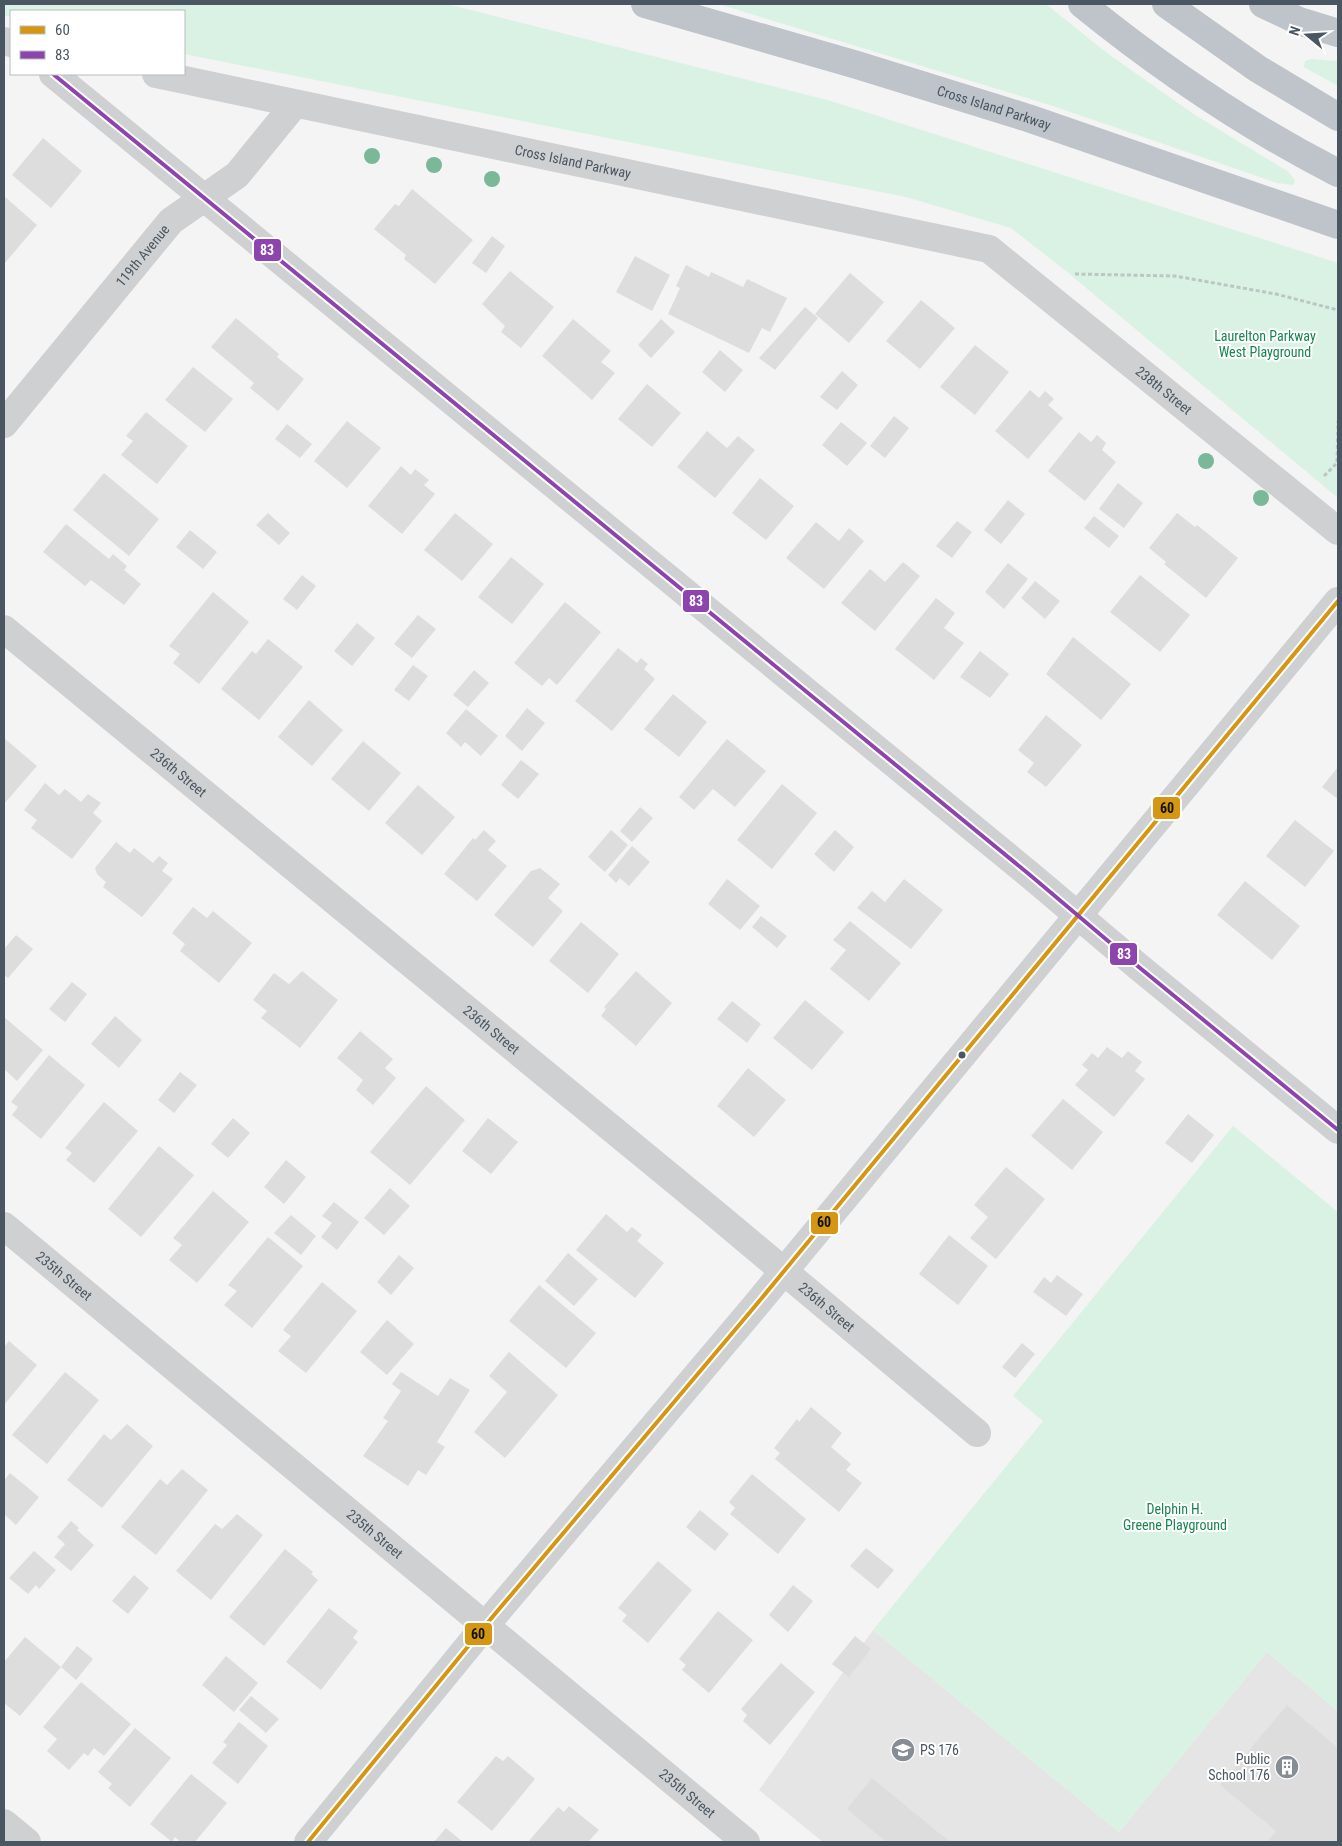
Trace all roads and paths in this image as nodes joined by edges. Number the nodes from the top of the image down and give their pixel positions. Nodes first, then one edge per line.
1 (645, 4) edge
2 (1082, 4) edge
3 (1166, 4) edge
4 (1263, 4) edge
5 (1338, 33) edge
6 (54, 75) edge
7 (161, 75) edge
8 (295, 104) junction
9 (1338, 117) edge
10 (1338, 173) edge
11 (205, 198) junction
12 (1338, 225) edge
13 (989, 249) joint
14 (1072, 274) dead end
15 (1338, 310) edge
16 (1338, 421) edge
17 (4, 424) edge
18 (1322, 478) dead end
19 (1338, 531) edge
20 (1338, 601) edge
21 (4, 628) edge
22 (1079, 915) junction
23 (1338, 1130) edge
24 (4, 1226) edge
25 (784, 1271) junction
26 (977, 1433) dead end
27 (484, 1627) junction
28 (4, 1823) edge
29 (27, 1842) edge
30 (308, 1842) edge
31 (746, 1842) edge

1 - 12 highway, Cross Island Parkway
2 - 10 highway
3 - 9 highway
4 - 5 highway
6 - 11 street
7 - 8 street, Cross Island Parkway
8 - 11 street, 119th Avenue
8 - 13 street, Cross Island Parkway
11 - 17 street, 119th Avenue
11 - 22 street
13 - 19 street, 238th Street
14 - 15 path
16 - 18 path
20 - 22 street
21 - 25 street, 236th Street
22 - 23 street
22 - 25 street
24 - 27 street, 235th Street
25 - 26 street, 236th Street
25 - 27 street
27 - 30 street
27 - 31 street, 235th Street
28 - 29 street

